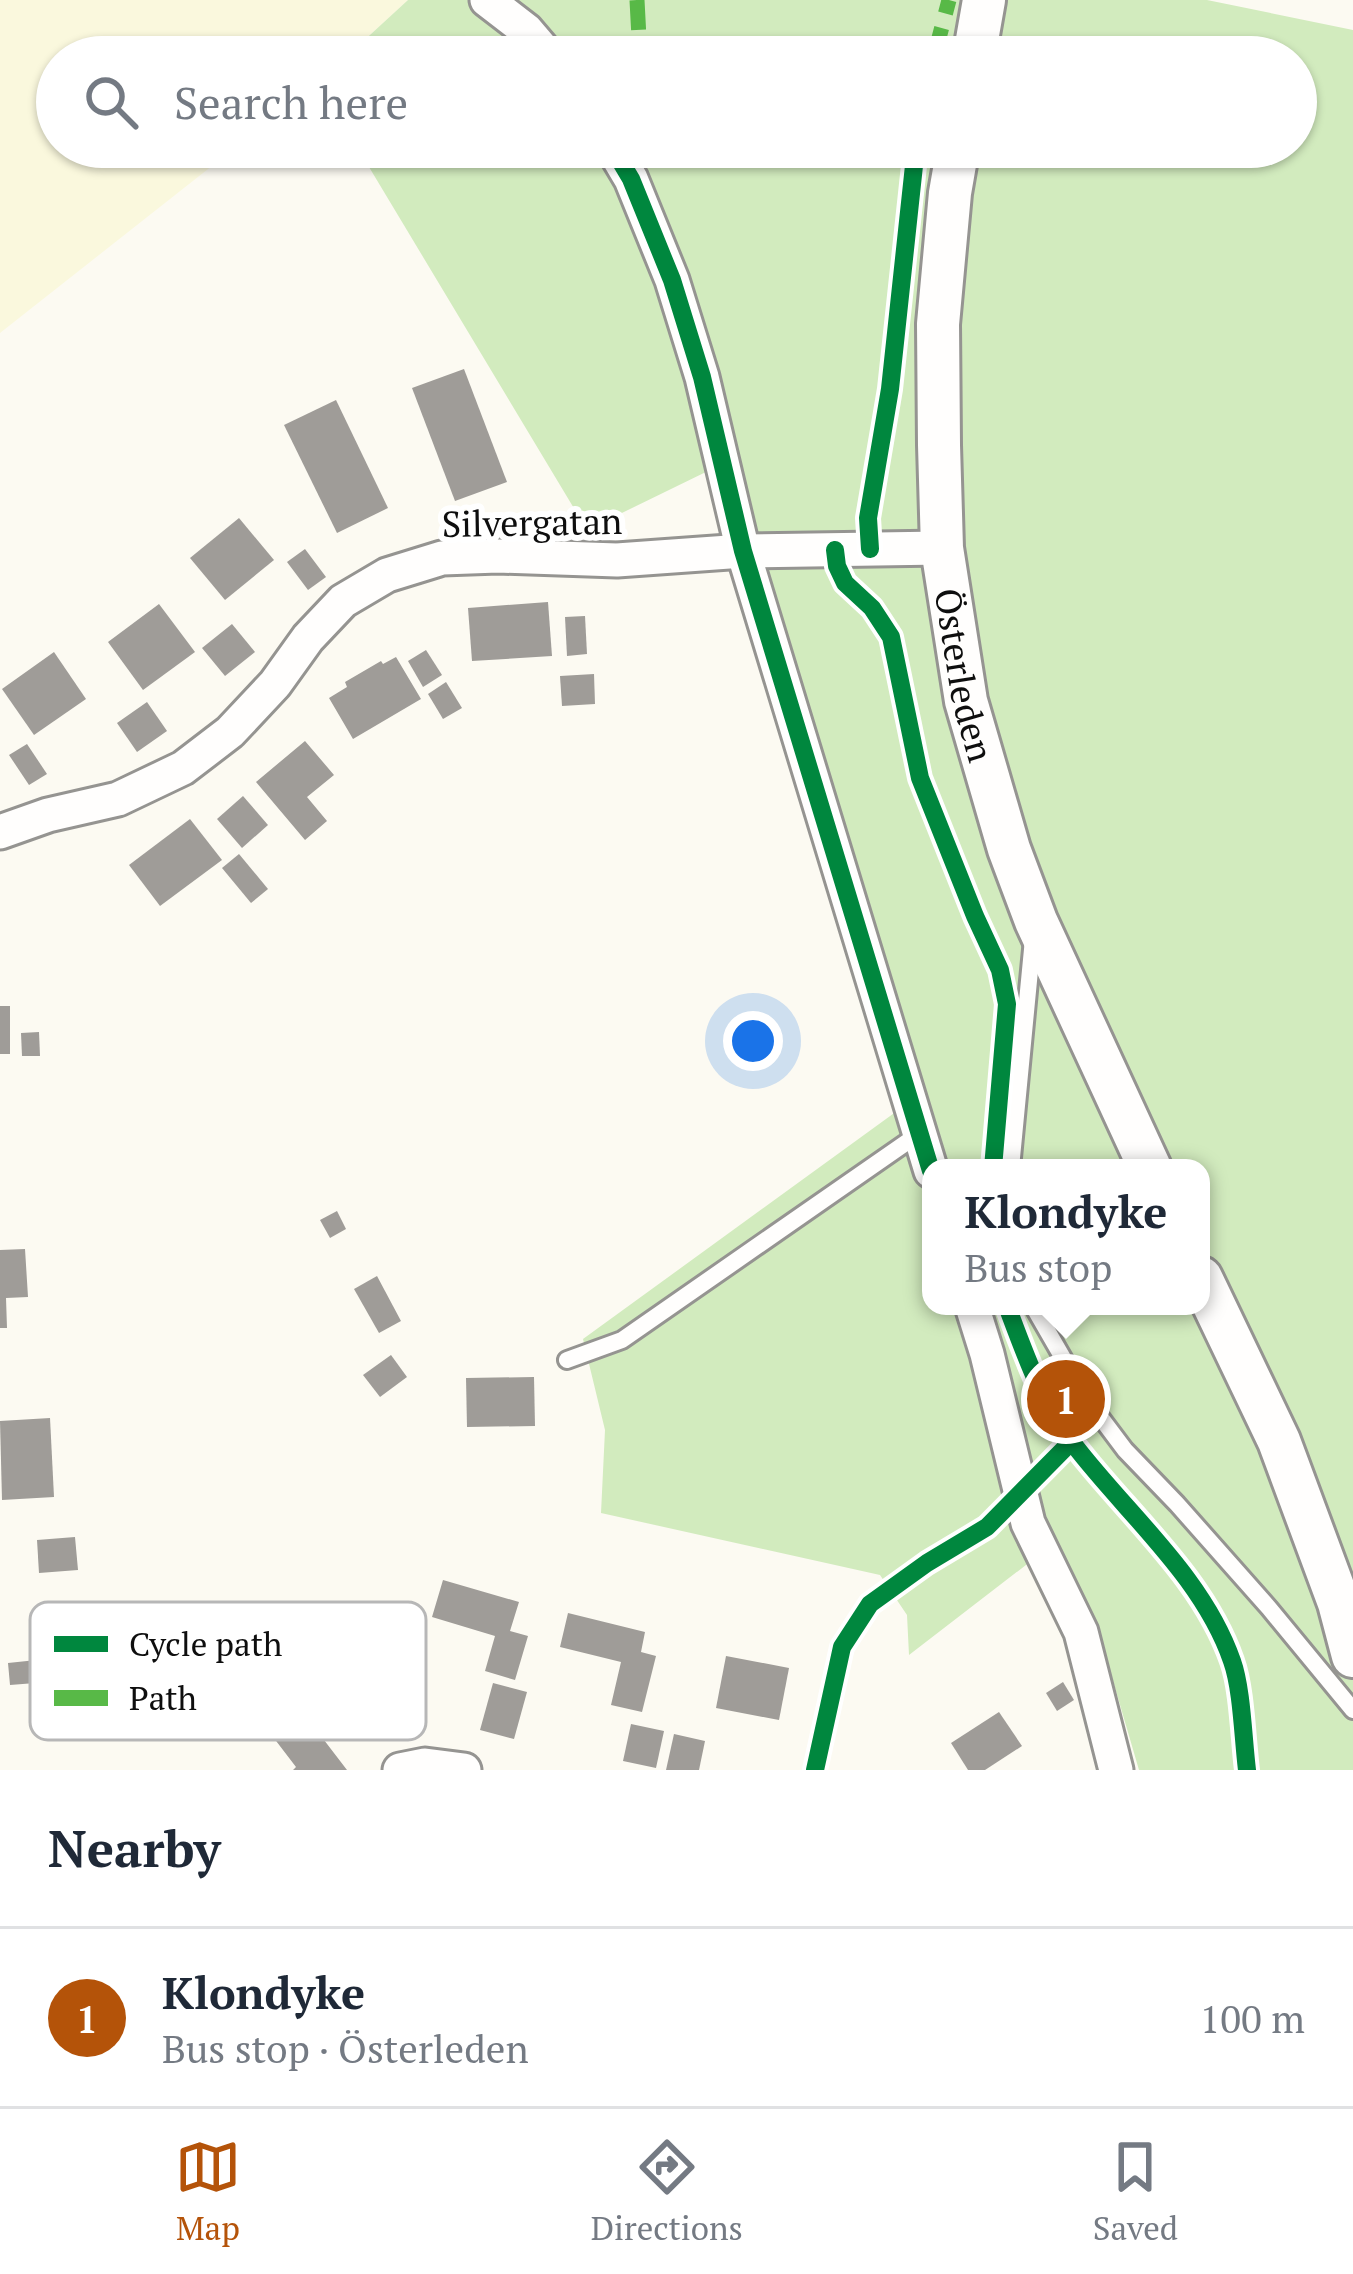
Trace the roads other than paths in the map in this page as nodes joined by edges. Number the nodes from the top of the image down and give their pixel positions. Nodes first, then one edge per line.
1 (487, 0) edge
2 (984, 0) edge
3 (532, 36) edge
4 (978, 36) edge
5 (624, 168) edge
6 (954, 168) edge
7 (942, 548) junction
8 (743, 551) junction
9 (0, 832) edge
10 (1036, 920) junction
11 (920, 1133) junction
12 (928, 1159) edge
13 (1012, 1159) edge
14 (1146, 1159) edge
15 (1210, 1298) edge
16 (974, 1315) edge
17 (1038, 1315) edge
18 (567, 1360) dead end
19 (1353, 1656) edge
20 (1353, 1710) edge
21 (400, 1770) edge
22 (464, 1770) edge
23 (1116, 1770) edge

1 - 3 street
2 - 4 street
5 - 8 street
6 - 7 street, Österleden
7 - 8 street, Silvergatan
7 - 10 street, Österleden
8 - 9 street, Silvergatan
8 - 11 street
10 - 13 lane
10 - 14 street, Österleden
11 - 12 street
11 - 18 lane
15 - 19 street
16 - 23 street
17 - 20 lane
21 - 22 street

